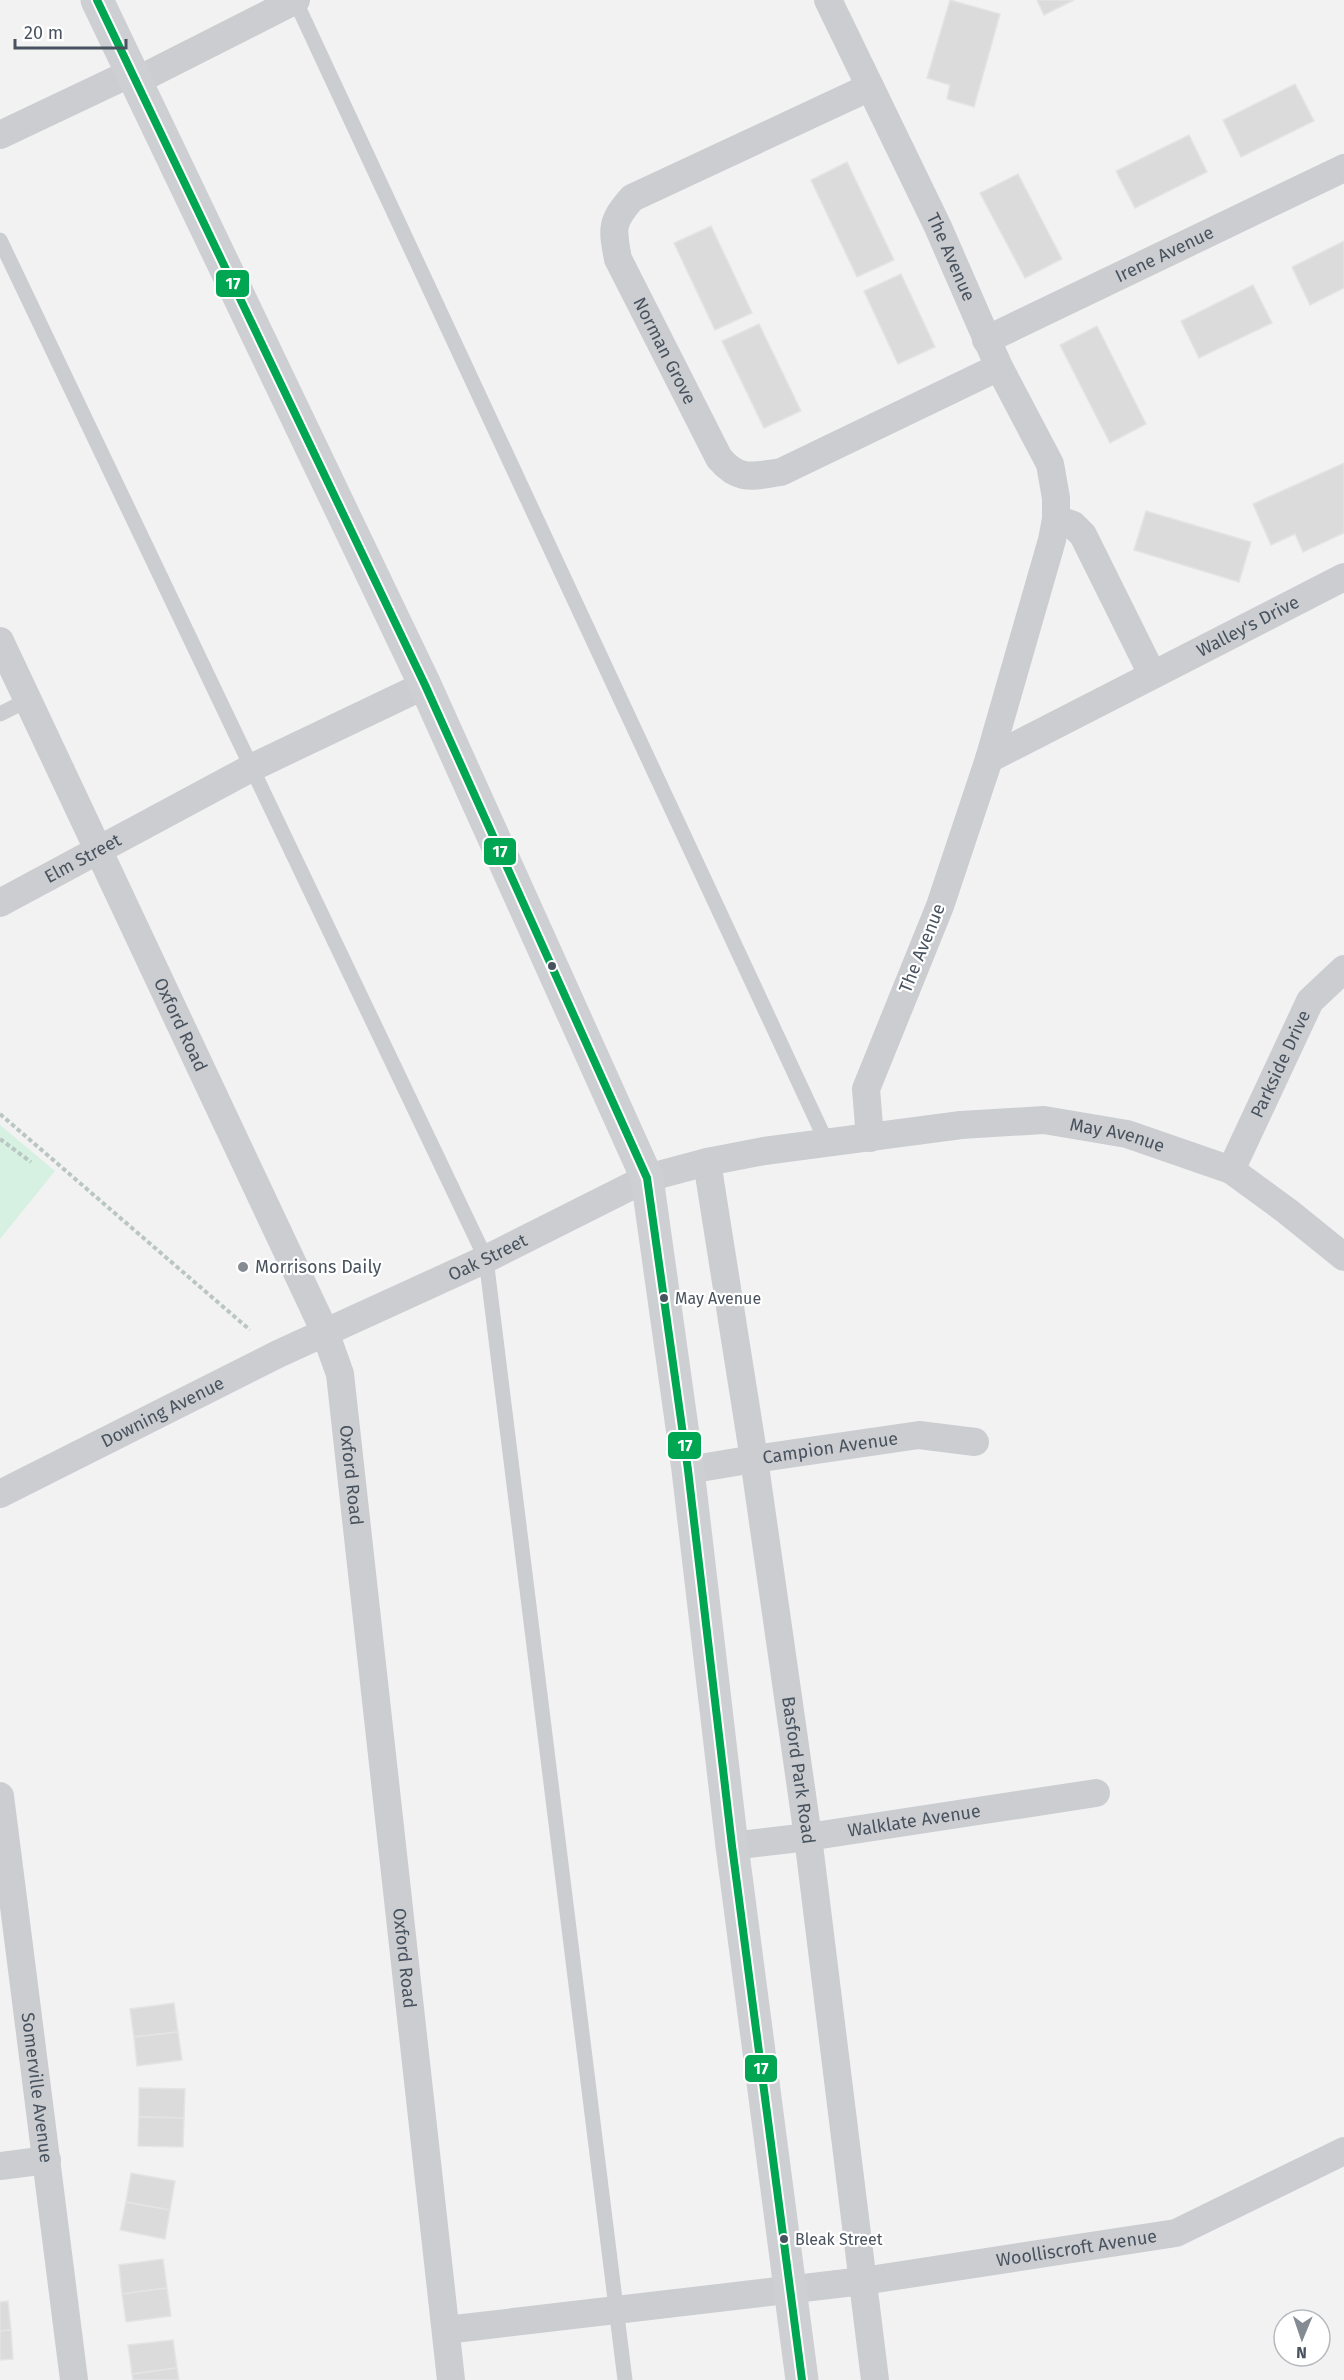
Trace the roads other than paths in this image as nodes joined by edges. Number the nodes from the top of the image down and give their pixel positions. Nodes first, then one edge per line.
1 (97, 0) edge
2 (296, 0) edge
3 (828, 0) edge
4 (134, 76) junction
5 (870, 87) junction
6 (0, 135) edge
7 (1344, 168) edge
8 (0, 240) edge
9 (986, 340) junction
10 (999, 367) junction
11 (1056, 519) junction
12 (1344, 578) edge
13 (0, 641) edge
14 (1152, 674) junction
15 (425, 686) junction
16 (28, 700) junction
17 (0, 714) edge
18 (989, 759) junction
19 (250, 768) junction
20 (99, 849) junction
21 (0, 903) edge
22 (1344, 969) edge
23 (870, 1138) junction
24 (827, 1143) junction
25 (707, 1162) junction
26 (1231, 1170) junction
27 (647, 1178) junction
28 (1344, 1257) edge
29 (486, 1259) junction
30 (325, 1332) junction
31 (975, 1442) dead end
32 (754, 1458) junction
33 (688, 1470) junction
34 (0, 1494) edge
35 (1096, 1793) dead end
36 (0, 1796) edge
37 (808, 1838) junction
38 (732, 1846) junction
39 (1344, 2151) edge
40 (46, 2160) junction
41 (0, 2166) edge
42 (863, 2281) junction
43 (791, 2290) junction
44 (616, 2309) junction
45 (446, 2330) junction
46 (74, 2380) edge
47 (451, 2380) edge
48 (625, 2380) edge
49 (802, 2380) edge
50 (875, 2380) edge

1 - 4 main road
2 - 4 street
2 - 24 lane
3 - 5 street, The Avenue
4 - 6 street
4 - 15 main road
5 - 9 street, The Avenue
5 - 10 street, Norman Grove
7 - 9 street, Irene Avenue
8 - 19 lane
9 - 10 street, The Avenue
10 - 11 street, The Avenue
11 - 14 street
11 - 18 street, The Avenue
12 - 14 street, Walley's Drive
13 - 16 street, Oxford Road
14 - 18 street
15 - 19 street, Elm Street
15 - 27 main road
16 - 17 lane
16 - 20 street, Oxford Road
18 - 23 street, The Avenue
19 - 20 street, Elm Street
19 - 29 lane
20 - 21 street, Elm Street
20 - 30 street, Oxford Road
22 - 26 street, Parkside Drive
23 - 24 street, May Avenue
23 - 26 street, May Avenue
24 - 25 street, May Avenue
25 - 27 street, May Avenue
25 - 32 street, Basford Park Road
26 - 28 street, May Avenue
27 - 29 street, Oak Street
27 - 33 main road
29 - 30 street, Oak Street
29 - 44 lane
30 - 34 street, Downing Avenue
30 - 45 street, Oxford Road
31 - 32 street, Campion Avenue
32 - 33 street, Campion Avenue
32 - 37 street, Basford Park Road
33 - 38 main road
35 - 37 street, Walklate Avenue
36 - 40 street, Somerville Avenue
37 - 38 street, Walklate Avenue
37 - 42 street, Basford Park Road
38 - 43 main road
39 - 42 street, Woolliscroft Avenue
40 - 41 street
40 - 46 street, Somerville Avenue
42 - 43 street, Woolliscroft Avenue
42 - 50 street, Basford Park Road
43 - 44 street
43 - 49 main road
44 - 45 street
44 - 48 lane
45 - 47 street, Oxford Road

